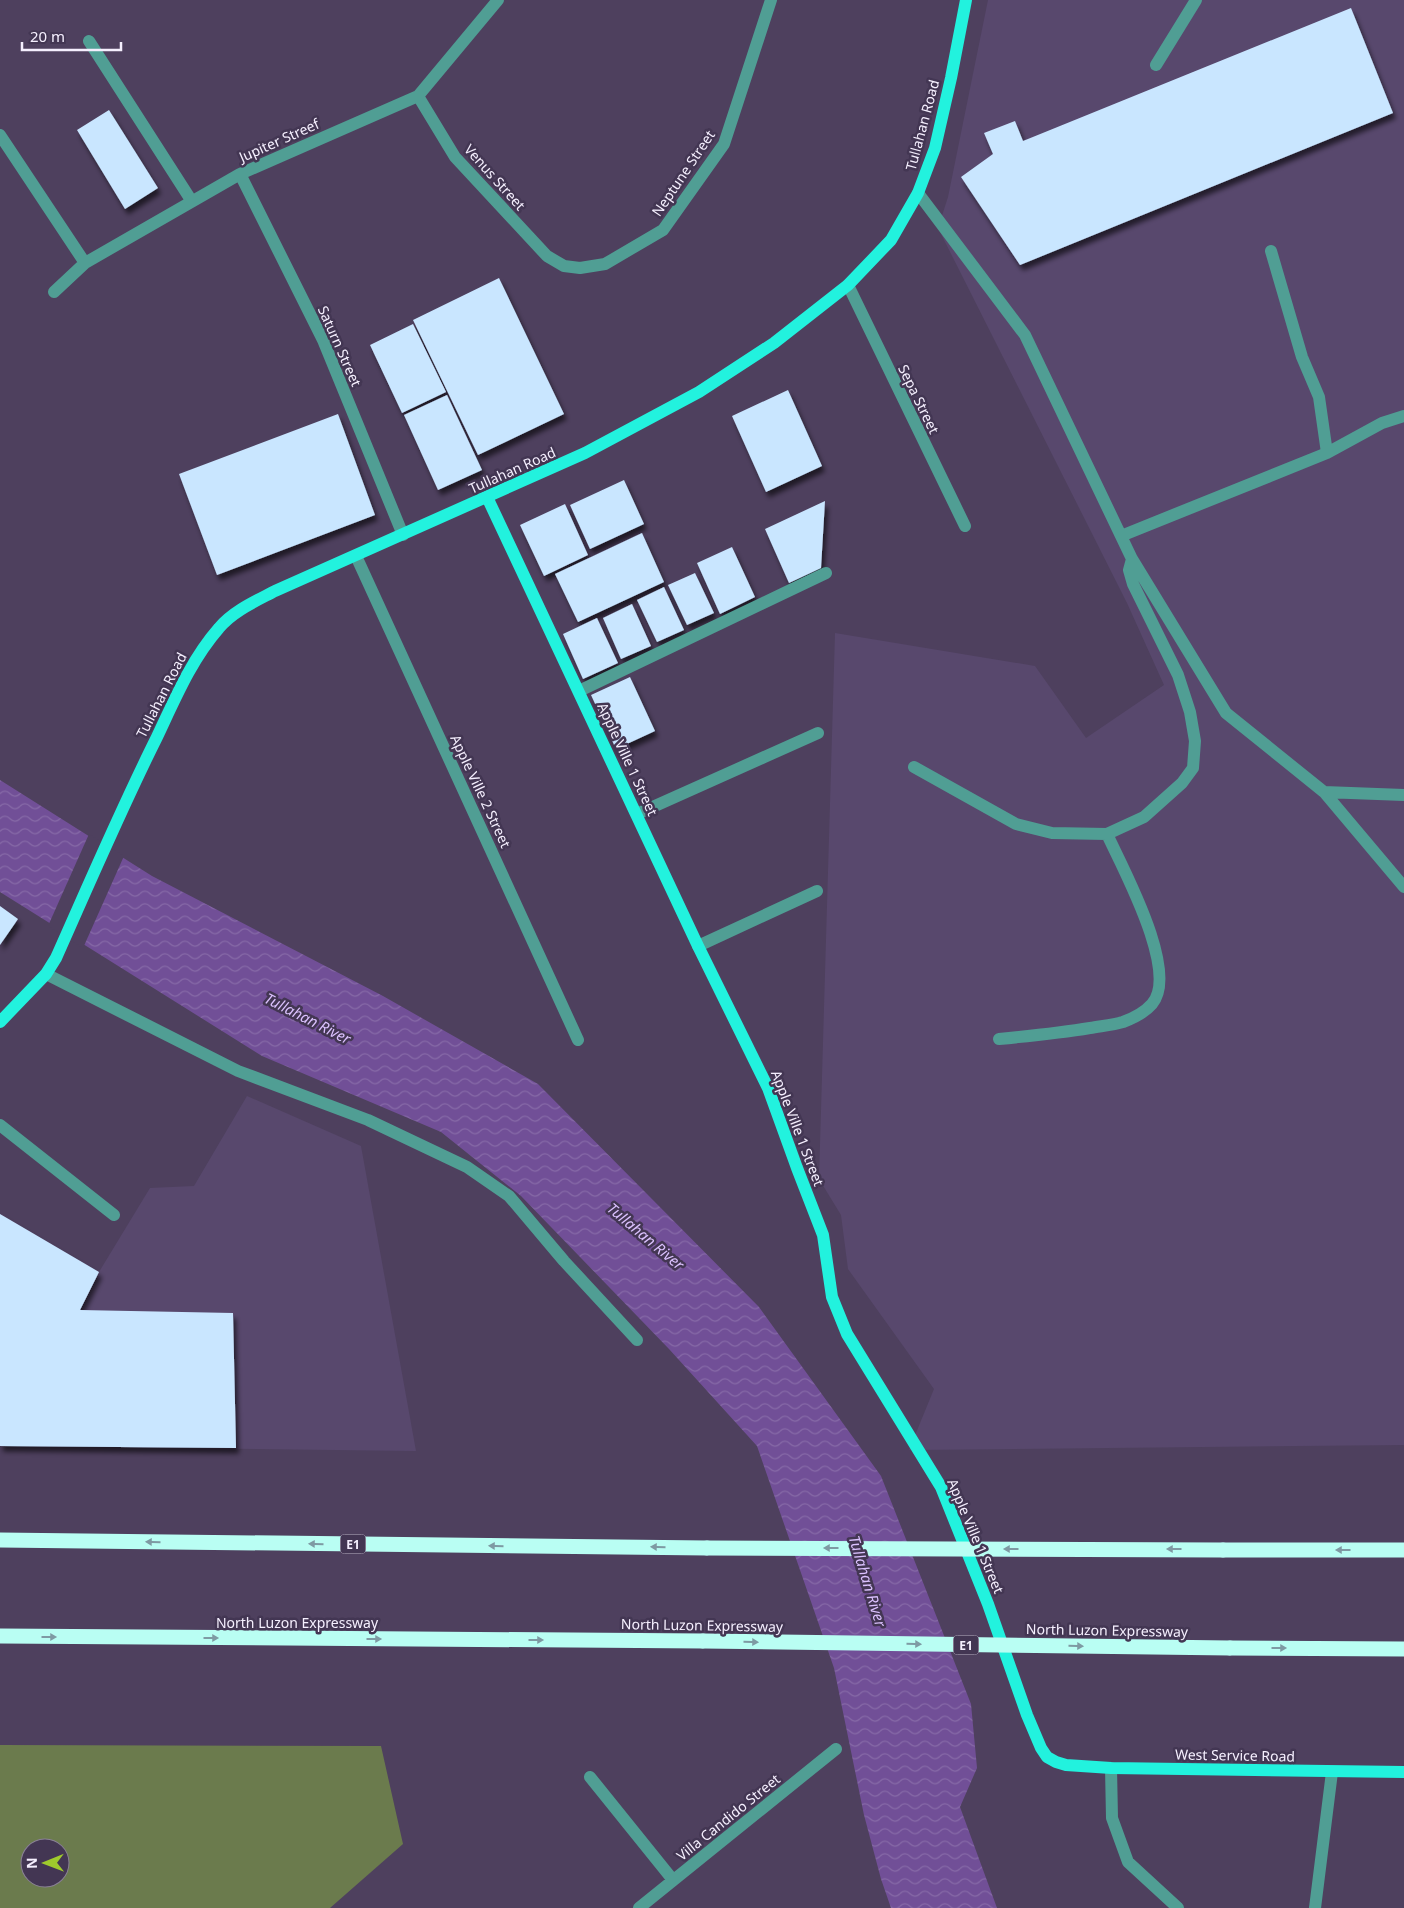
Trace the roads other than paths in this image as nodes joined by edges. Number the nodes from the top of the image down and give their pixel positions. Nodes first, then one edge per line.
1 (498, 0) edge
2 (771, 0) edge
3 (966, 0) edge
4 (1196, 0) edge
5 (89, 41) dead end
6 (1156, 65) dead end
7 (418, 96) junction
8 (0, 135) edge
9 (240, 174) junction
10 (918, 193) junction
11 (191, 200) junction
12 (1270, 251) dead end
13 (85, 263) junction
14 (564, 266) joint
15 (848, 285) junction
16 (54, 292) dead end
17 (1404, 416) edge
18 (1327, 453) junction
19 (487, 497) junction
20 (965, 526) dead end
21 (403, 535) junction
22 (1121, 536) junction
23 (356, 556) junction
24 (1132, 559) junction
25 (826, 573) dead end
26 (579, 691) junction
27 (818, 733) dead end
28 (914, 767) dead end
29 (1324, 792) junction
30 (1404, 794) edge
31 (637, 814) junction
32 (1107, 834) junction
33 (1404, 887) edge
34 (817, 891) dead end
35 (698, 946) junction
36 (46, 974) junction
37 (0, 1022) edge
38 (999, 1039) dead end
39 (578, 1040) dead end
40 (0, 1125) edge
41 (114, 1215) dead end
42 (637, 1340) dead end
43 (0, 1540) edge
44 (1404, 1550) edge
45 (0, 1636) edge
46 (1404, 1649) edge
47 (836, 1748) dead end
48 (1066, 1765) joint
49 (1111, 1768) junction
50 (1332, 1772) junction
51 (1404, 1772) edge
52 (590, 1777) dead end
53 (673, 1880) junction
54 (645, 1906) edge
55 (1178, 1908) edge
56 (1315, 1908) edge

1 - 7 street, Jupiter Streef
2 - 14 street, Neptune Street
3 - 10 main road, Tullahan Road
4 - 6 street
5 - 11 street
7 - 9 street, Jupiter Streef
7 - 14 street, Venus Street
8 - 13 street
9 - 11 street, Jupiter Streef
9 - 21 street, Saturn Street
10 - 15 main road, Tullahan Road
10 - 22 street
11 - 13 street, Jupiter Streef
12 - 18 street
13 - 16 street, Jupiter Streef
15 - 19 main road, Tullahan Road
15 - 20 street, Sepa Street
17 - 18 street
18 - 22 street
19 - 21 main road, Tullahan Road
19 - 26 main road, Apple Ville 1 Street
21 - 23 main road, Tullahan Road
22 - 24 street
23 - 36 main road, Tullahan Road
23 - 39 street, Apple Ville 2 Street
24 - 29 street
24 - 32 street
25 - 26 street
26 - 31 main road, Apple Ville 1 Street
27 - 31 street
28 - 32 street
29 - 30 street
29 - 33 street
31 - 35 main road, Apple Ville 1 Street
32 - 38 street
34 - 35 street
35 - 48 main road, Apple Ville 1 Street
36 - 37 main road, Tullahan Road
36 - 42 street
40 - 41 street
44 -> 43 highway, E1, bridge
45 -> 46 highway, North Luzon Expressway / E1, bridge
47 - 53 street, Villa Candido Street
48 - 49 main road, West Service Road
49 - 50 main road, West Service Road
49 - 55 street
50 - 51 main road, West Service Road
50 - 56 street
52 - 53 street
53 - 54 street, Villa Candido Street

